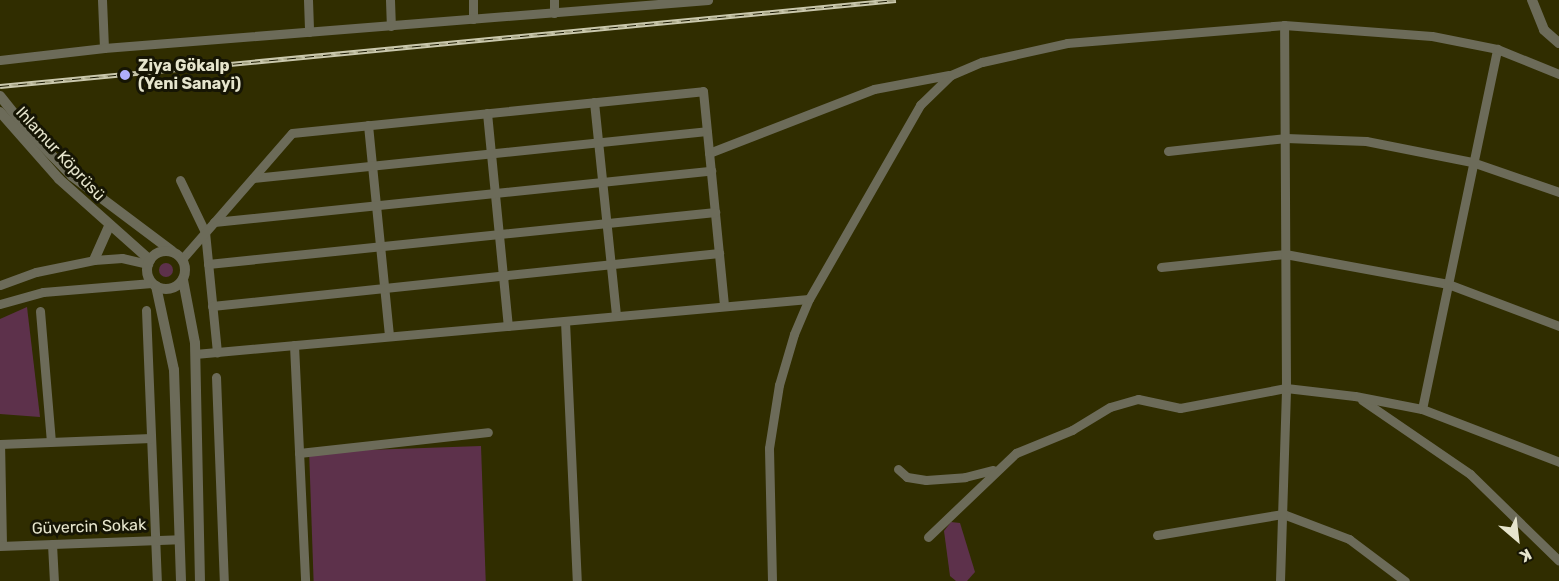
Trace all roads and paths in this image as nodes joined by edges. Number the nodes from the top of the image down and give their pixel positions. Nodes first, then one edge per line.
1 (102, 0) edge
2 (308, 0) edge
3 (390, 0) edge
4 (473, 0) edge
5 (554, 0) edge
6 (708, 0) edge
7 (1532, 0) edge
8 (636, 3) edge
9 (554, 13) junction
10 (473, 19) junction
11 (1284, 25) junction
12 (391, 26) junction
13 (309, 32) junction
14 (1559, 43) edge
15 (104, 48) junction
16 (1497, 49) junction
17 (0, 60) edge
18 (1559, 74) edge
19 (951, 75) junction
20 (0, 96) edge
21 (594, 102) junction
22 (0, 112) edge
23 (487, 113) junction
24 (368, 125) junction
25 (707, 131) junction
26 (1286, 138) junction
27 (598, 142) junction
28 (1168, 151) dead end
29 (709, 153) junction
30 (491, 154) junction
31 (1472, 162) junction
32 (372, 166) junction
33 (711, 171) junction
34 (253, 178) junction
35 (180, 180) dead end
36 (602, 182) junction
37 (1559, 192) edge
38 (495, 193) junction
39 (376, 206) junction
40 (715, 212) junction
41 (214, 222) junction
42 (606, 223) junction
43 (109, 226) junction
44 (205, 232) junction
45 (499, 234) junction
46 (380, 246) junction
47 (172, 251) junction
48 (719, 254) junction
49 (1285, 254) junction
50 (182, 258) junction
51 (94, 260) junction
52 (149, 262) junction
53 (208, 264) junction
54 (610, 265) junction
55 (1161, 267) dead end
56 (503, 276) junction
57 (183, 280) junction
58 (1448, 284) junction
59 (0, 285) edge
60 (154, 285) junction
61 (384, 288) junction
62 (809, 298) junction
63 (0, 304) edge
64 (213, 306) junction
65 (724, 306) junction
66 (146, 310) dead end
67 (40, 311) dead end
68 (616, 316) junction
69 (565, 321) junction
70 (508, 326) junction
71 (1559, 326) edge
72 (389, 336) junction
73 (294, 345) junction
74 (217, 352) junction
75 (195, 354) junction
76 (216, 377) dead end
77 (1286, 388) junction
78 (1355, 396) junction
79 (1422, 409) junction
80 (488, 432) dead end
81 (151, 438) junction
82 (51, 442) junction
83 (299, 453) junction
84 (1559, 462) edge
85 (898, 469) dead end
86 (998, 469) junction
87 (1283, 514) junction
88 (1157, 535) dead end
89 (928, 537) dead end
90 (179, 539) junction
91 (155, 540) junction
92 (52, 544) junction
93 (1, 546) edge
94 (1559, 561) edge
95 (54, 581) edge
96 (157, 581) edge
97 (181, 581) edge
98 (200, 581) edge
99 (224, 581) edge
100 (305, 581) edge
101 (577, 581) edge
102 (772, 581) edge
103 (1280, 581) edge
104 (1405, 581) edge

1 - 15 street
2 - 13 street
3 - 12 street
4 - 10 street
5 - 9 street
6 - 8 street
7 - 14 street
8 - 9 street
9 - 10 street
10 - 12 street
11 - 16 street
11 - 19 street
11 - 26 street
12 - 13 street
13 - 15 street
15 - 17 street
16 - 18 street
16 - 31 street
19 - 29 street
19 - 62 street
20 - 47 street, Ihlamur Köprüsü
21 - 23 street
21 - 25 street
21 - 27 street
22 - 43 street, Ihlamur Köprüsü
23 - 24 street
23 - 30 street
24 - 32 street
24 - 34 street
25 - 27 street
25 - 29 street
26 - 28 street
26 - 31 street
26 - 49 street
27 - 30 street
27 - 36 street
29 - 33 street
30 - 32 street
30 - 38 street
31 - 37 street
31 - 58 street
32 - 34 street
32 - 39 street
33 - 36 street
33 - 40 street
34 - 41 street
35 - 44 street
36 - 38 street
36 - 42 street
38 - 39 street
38 - 45 street
39 - 41 street
39 - 46 street
40 - 42 street
40 - 48 street
41 - 44 street
42 - 45 street
42 - 54 street
43 - 51 street
43 - 52 street, Ihlamur Köprüsü
44 - 50 street
44 - 53 street
45 - 46 street
45 - 56 street
46 - 53 street
46 - 61 street
47 - 50 street
47 - 52 street
48 - 54 street
48 - 65 street
49 - 55 street
49 - 58 street
49 - 77 street
50 - 57 street
51 - 52 street
51 - 59 street
52 - 60 street
53 - 64 street
54 - 56 street
54 - 68 street
56 - 61 street
56 - 70 street
57 - 60 street
57 - 75 street
58 - 71 street
58 - 79 street
60 - 63 street
60 - 90 street
61 - 64 street
61 - 72 street
62 - 65 street
62 - 102 street
64 - 74 street
65 - 68 street
66 - 81 street
67 - 82 street
68 - 69 street
69 - 70 street
69 - 101 street
70 - 72 street
72 - 73 street
73 - 74 street
73 - 83 street
74 - 75 street
75 - 98 street
76 - 99 street
77 - 78 street
77 - 86 street
77 - 87 street
78 - 79 street
78 - 94 street
79 - 84 street
80 - 83 street
81 - 82 street
81 - 91 street
82 - 93 street
83 - 100 street
85 - 86 street
86 - 89 street
87 - 88 street
87 - 103 street
87 - 104 street
90 - 91 street, Güvercin Sokak
90 - 97 street
91 - 92 street, Güvercin Sokak
91 - 96 street
92 - 93 street, Güvercin Sokak
92 - 95 street

